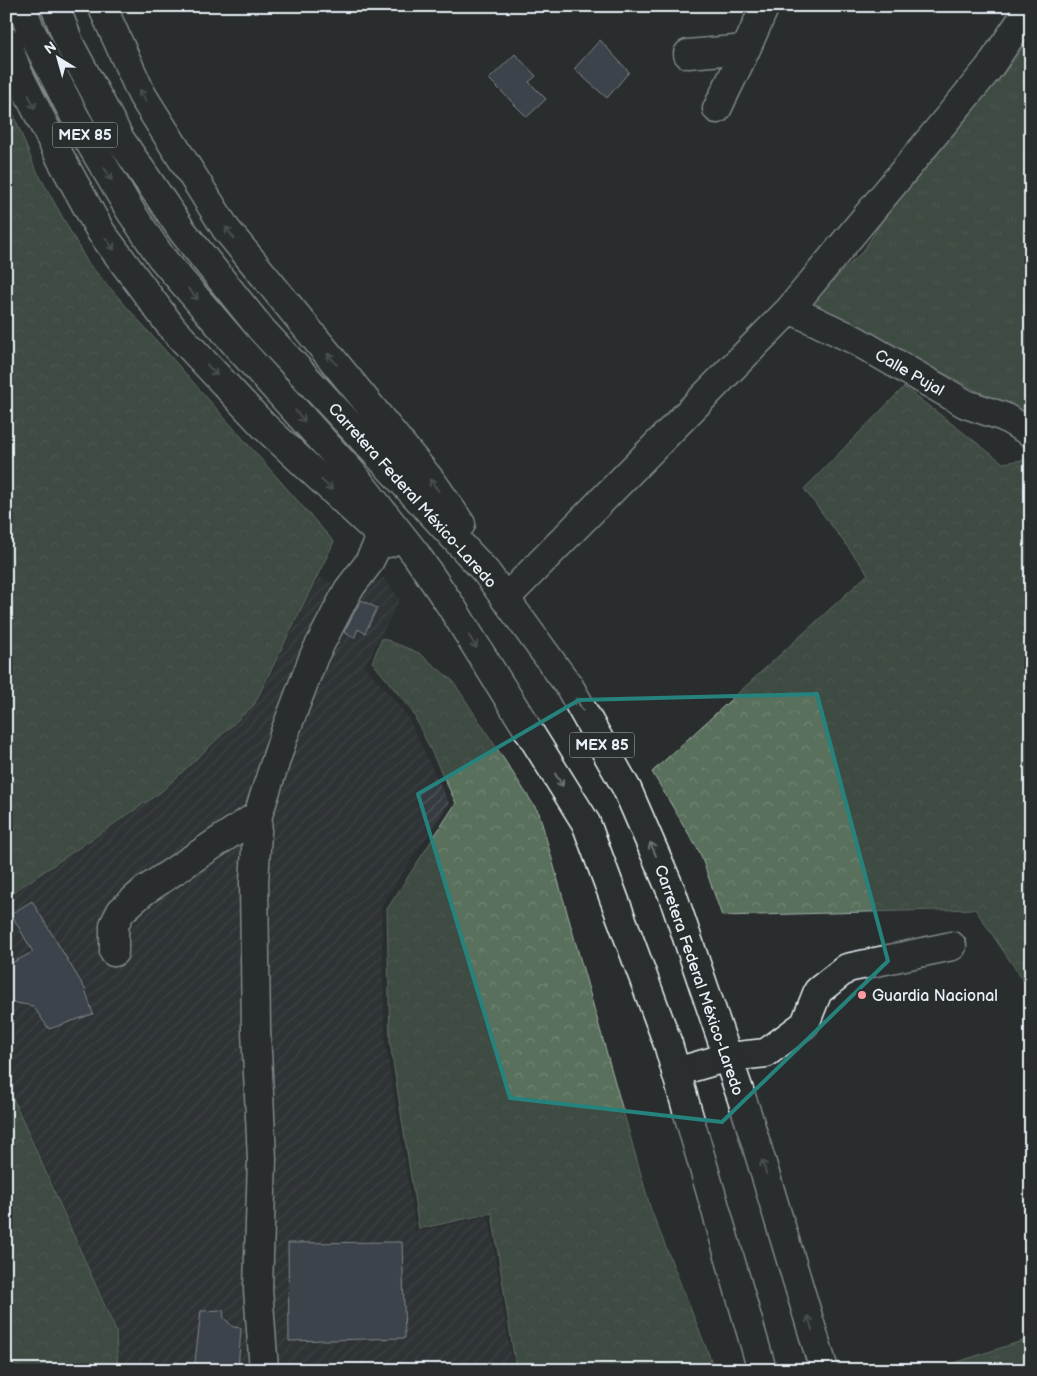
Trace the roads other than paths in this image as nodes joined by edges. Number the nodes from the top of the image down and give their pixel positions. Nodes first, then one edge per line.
1 (22, 6) edge
2 (55, 6) edge
3 (102, 6) edge
4 (765, 6) edge
5 (1031, 6) edge
6 (6, 41) edge
7 (746, 49) junction
8 (688, 54) dead end
9 (717, 110) dead end
10 (790, 309) junction
11 (1031, 433) edge
12 (382, 536) junction
13 (486, 572) junction
14 (505, 599) junction
15 (452, 606) junction
16 (258, 815) junction
17 (952, 946) dead end
18 (114, 952) dead end
19 (728, 1057) junction
20 (676, 1072) junction
21 (264, 1370) edge
22 (762, 1370) edge
23 (824, 1370) edge

1 -> 15 main road, Carretera Federal México-Laredo / MEX 85
2 - 13 main road, Carretera Federal México-Laredo / MEX 85
13 -> 3 main road
4 - 7 main road
5 - 10 main road
6 -> 12 main road
7 - 8 main road
7 - 9 main road
10 - 11 main road, Calle Pujal
10 - 14 main road
12 - 15 main road
12 - 16 main road
13 - 14 main road, Carretera Federal México-Laredo / MEX 85
19 -> 14 main road, Carretera Federal México-Laredo / MEX 85
15 -> 20 main road, Carretera Federal México-Laredo / MEX 85
16 - 18 main road
16 - 21 main road
17 - 19 main road
19 - 20 main road
23 -> 19 main road, Carretera Federal México-Laredo / MEX 85
20 - 22 main road, Carretera Federal México-Laredo / MEX 85

